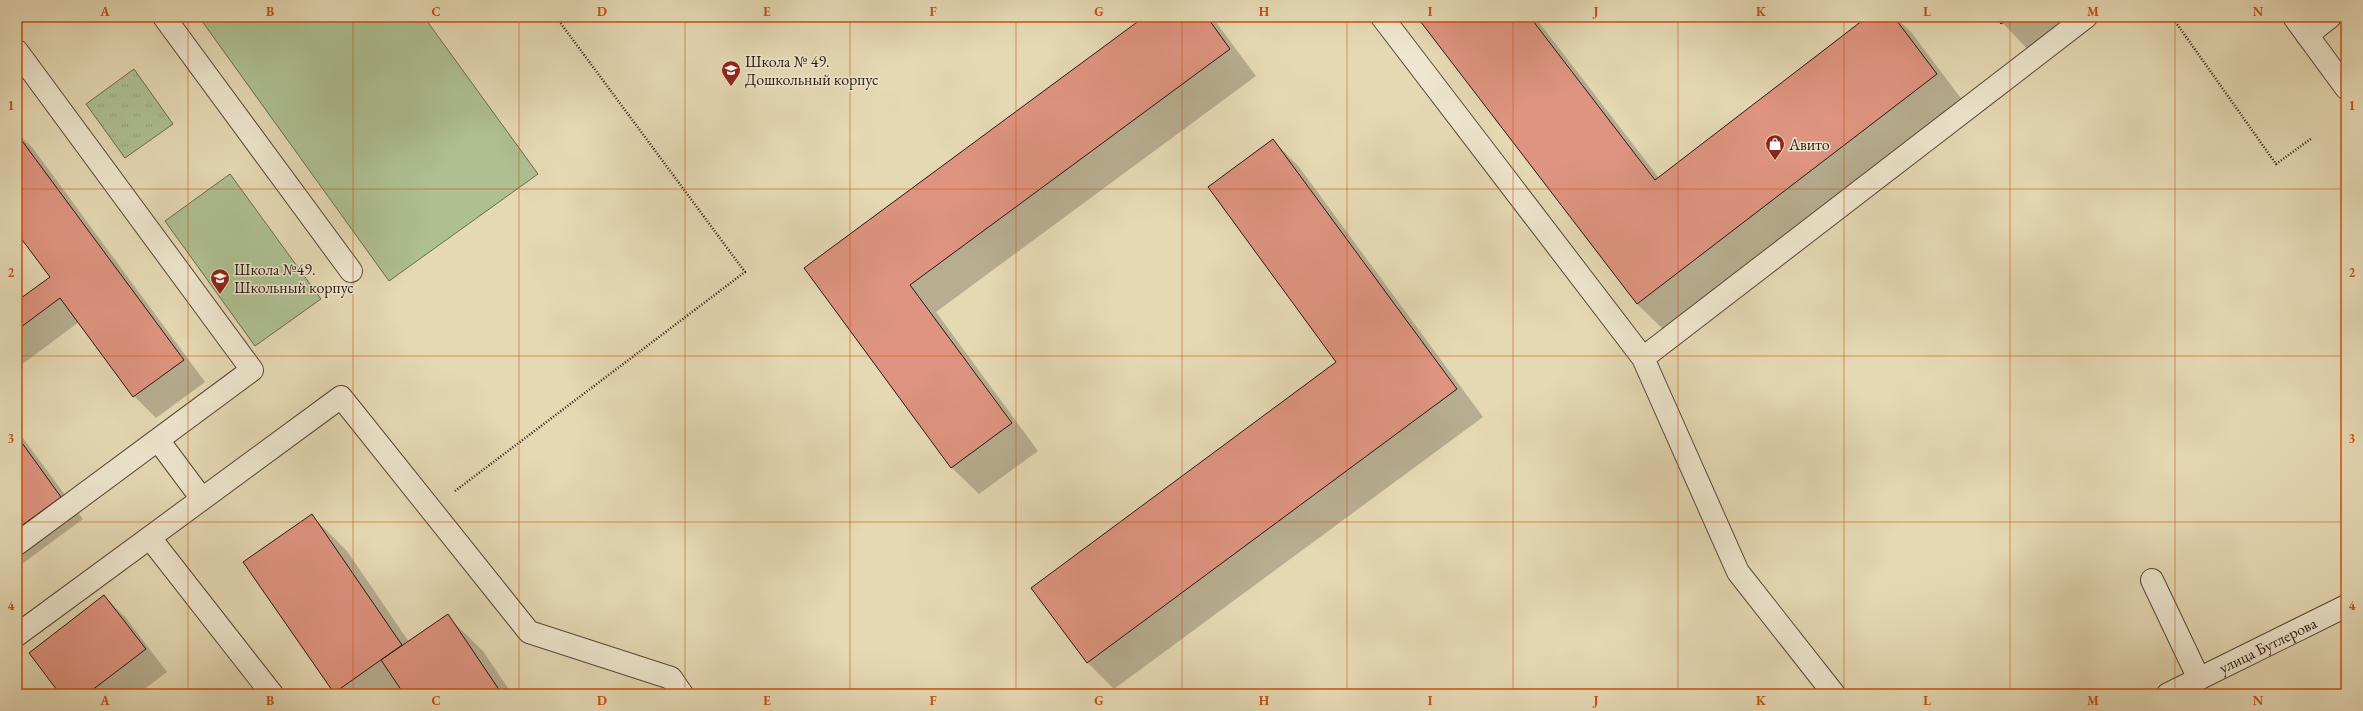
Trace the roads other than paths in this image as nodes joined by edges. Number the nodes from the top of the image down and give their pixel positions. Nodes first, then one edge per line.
1 (164, 17) edge
2 (1382, 17) edge
3 (2086, 17) edge
4 (2294, 17) edge
5 (2330, 17) edge
6 (2306, 35) junction
7 (17, 50) edge
8 (2346, 88) edge
9 (351, 270) dead end
10 (1643, 358) junction
11 (158, 440) junction
12 (202, 499) junction
13 (150, 538) junction
14 (17, 544) edge
15 (2152, 580) dead end
16 (2346, 606) edge
17 (17, 635) edge
18 (2199, 679) junction
19 (272, 694) edge
20 (682, 694) edge
21 (1834, 694) edge
22 (2168, 694) edge

1 - 9 street
2 - 10 street
3 - 10 street
4 - 6 street
5 - 6 street
6 - 8 street
7 - 11 street
10 - 21 street
11 - 12 street
11 - 14 street
12 - 13 street
12 - 20 street
13 - 17 street
13 - 19 street
15 - 18 street
16 - 18 street, улица Бутлерова
18 - 22 street, улица Бутлерова

